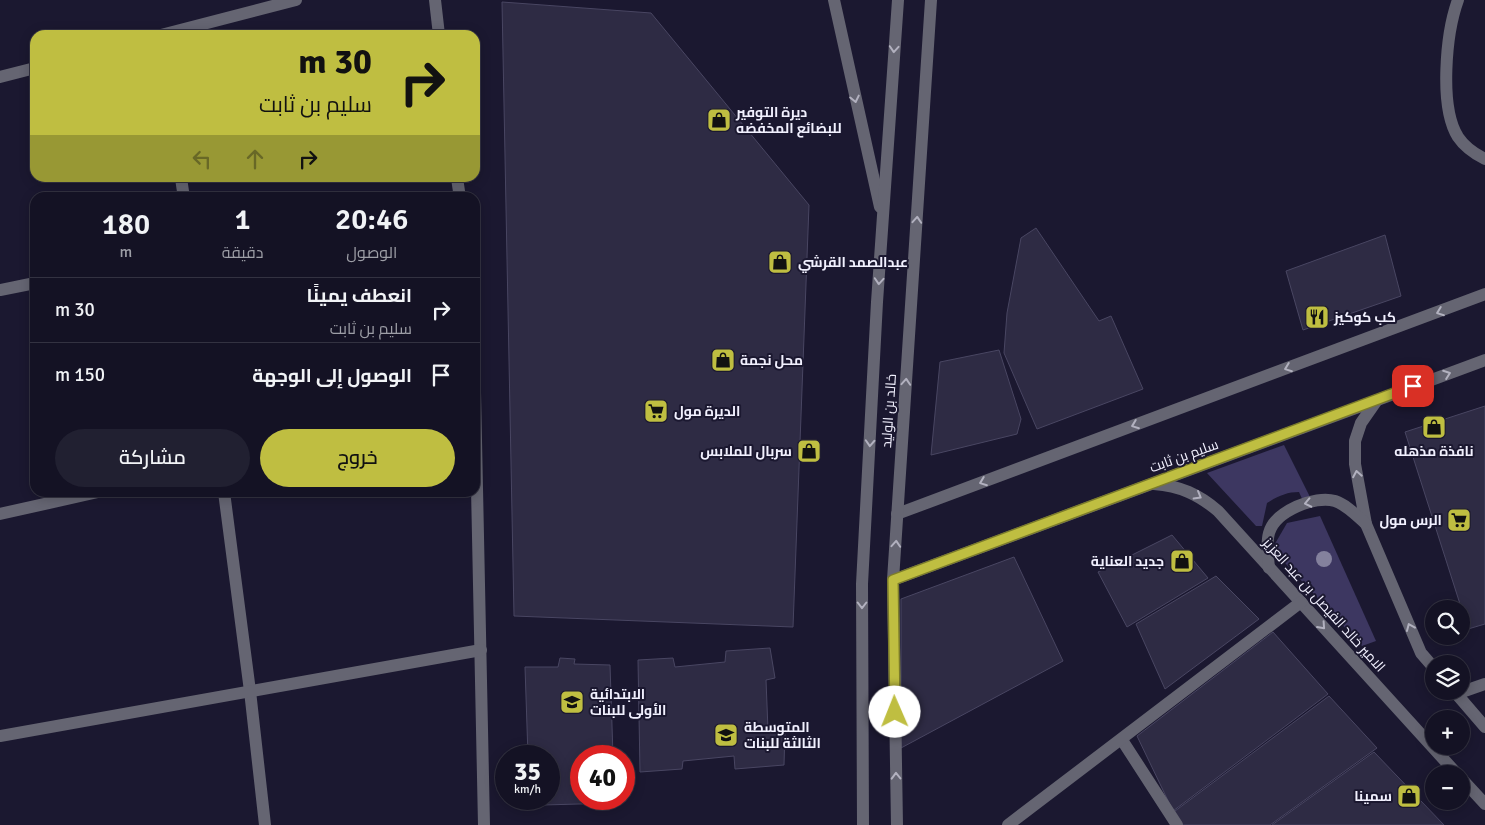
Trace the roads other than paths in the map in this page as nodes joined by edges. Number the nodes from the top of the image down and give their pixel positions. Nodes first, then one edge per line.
1 (296, 0) edge
2 (435, 0) edge
3 (834, 0) edge
4 (898, 0) edge
5 (931, 0) edge
6 (1458, 0) edge
7 (181, 30) edge
8 (438, 30) edge
9 (30, 69) edge
10 (0, 77) edge
11 (1485, 159) edge
12 (883, 222) junction
13 (30, 284) edge
14 (0, 290) edge
15 (1485, 294) edge
16 (1485, 360) edge
17 (1377, 400) junction
18 (1152, 484) junction
19 (76, 497) edge
20 (225, 497) edge
21 (477, 497) edge
22 (0, 514) edge
23 (897, 514) junction
24 (1366, 524) junction
25 (1270, 568) junction
26 (893, 580) junction
27 (1301, 602) junction
28 (481, 650) junction
29 (1425, 658) edge
30 (1485, 684) edge
31 (1470, 688) edge
32 (250, 691) junction
33 (1461, 700) edge
34 (1485, 727) edge
35 (0, 736) edge
36 (1122, 740) junction
37 (1449, 765) edge
38 (1470, 788) edge
39 (1485, 804) edge
40 (265, 825) edge
41 (484, 825) edge
42 (863, 825) edge
43 (897, 825) edge
44 (1008, 825) edge
45 (1177, 825) edge

1 - 7 street
2 - 8 street
3 -> 12 street
4 -> 12 street, خالد بن الوليد
23 -> 5 street, خالد بن الوليد
6 - 11 street
9 - 10 street
12 -> 42 street, خالد بن الوليد
13 - 14 street
15 -> 23 street
17 -> 16 street, سليم بن ثابت
17 - 18 street, سليم بن ثابت
24 -> 17 street
18 -> 25 street, الامير خالد الفيصل بن عبد العزيز
18 - 26 street, سليم بن ثابت
19 - 22 street
20 - 32 street
21 - 28 street
26 -> 23 street, خالد بن الوليد
24 -> 25 street
29 -> 24 street
25 - 27 street, الامير خالد الفيصل بن عبد العزيز
43 -> 26 street, خالد بن الوليد
27 - 36 street
27 -> 37 street, الامير خالد الفيصل بن عبد العزيز
28 - 32 street
28 - 41 street
30 - 31 street
32 - 35 street
32 - 40 street
33 - 34 street
36 - 44 street
36 - 45 street
38 - 39 street

